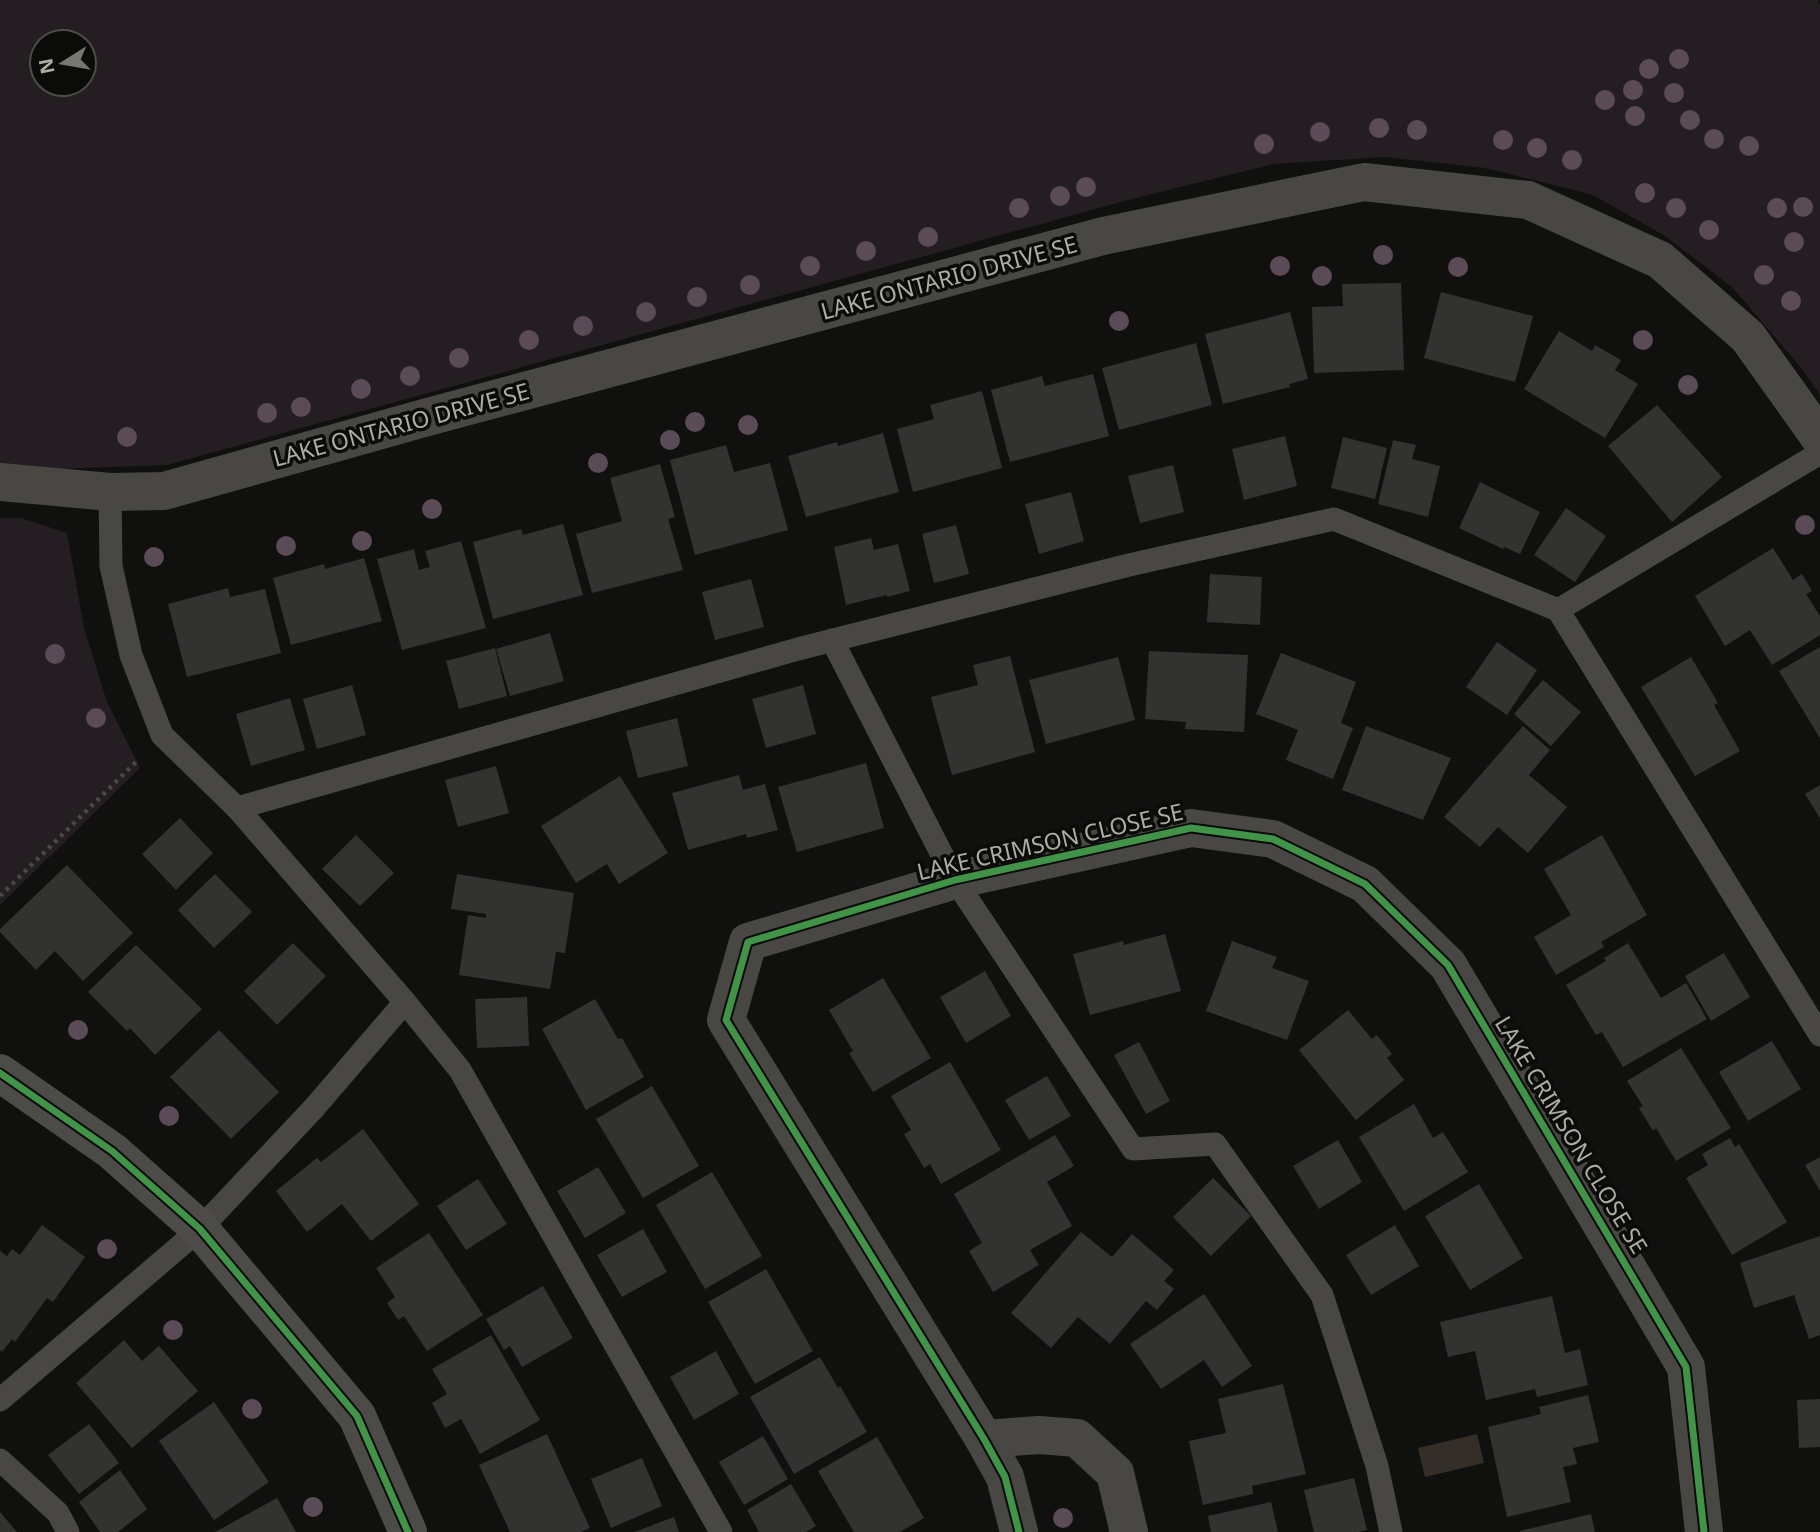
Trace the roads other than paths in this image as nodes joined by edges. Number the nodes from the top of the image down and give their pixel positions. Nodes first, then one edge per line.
1 (1820, 438) edge
2 (1820, 453) edge
3 (0, 482) edge
4 (110, 492) junction
5 (1558, 610) junction
6 (832, 640) junction
7 (237, 808) junction
8 (955, 880) junction
9 (405, 1002) junction
10 (1820, 1035) edge
11 (0, 1073) edge
12 (200, 1229) junction
13 (0, 1400) edge
14 (984, 1439) junction
15 (0, 1460) edge
16 (68, 1532) edge
17 (408, 1532) edge
18 (720, 1532) edge
19 (1019, 1532) edge
20 (1129, 1532) edge
21 (1391, 1532) edge
22 (1703, 1532) edge

1 - 4 street, LAKE ONTARIO DRIVE SE
2 - 5 lane
3 - 4 street, LAKE ONTARIO DRIVE SE
4 - 7 lane
5 - 6 lane
5 - 10 lane
6 - 7 lane
6 - 8 lane
7 - 9 lane
8 - 14 street, LAKE CRIMSON CLOSE SE
8 - 21 lane
8 - 22 street, LAKE CRIMSON CLOSE SE
9 - 12 lane
9 - 18 lane
11 - 12 street
12 - 13 lane
12 - 17 street
14 - 19 street, LAKE CRIMSON CLOSE SE
14 - 20 street
15 - 16 lane

